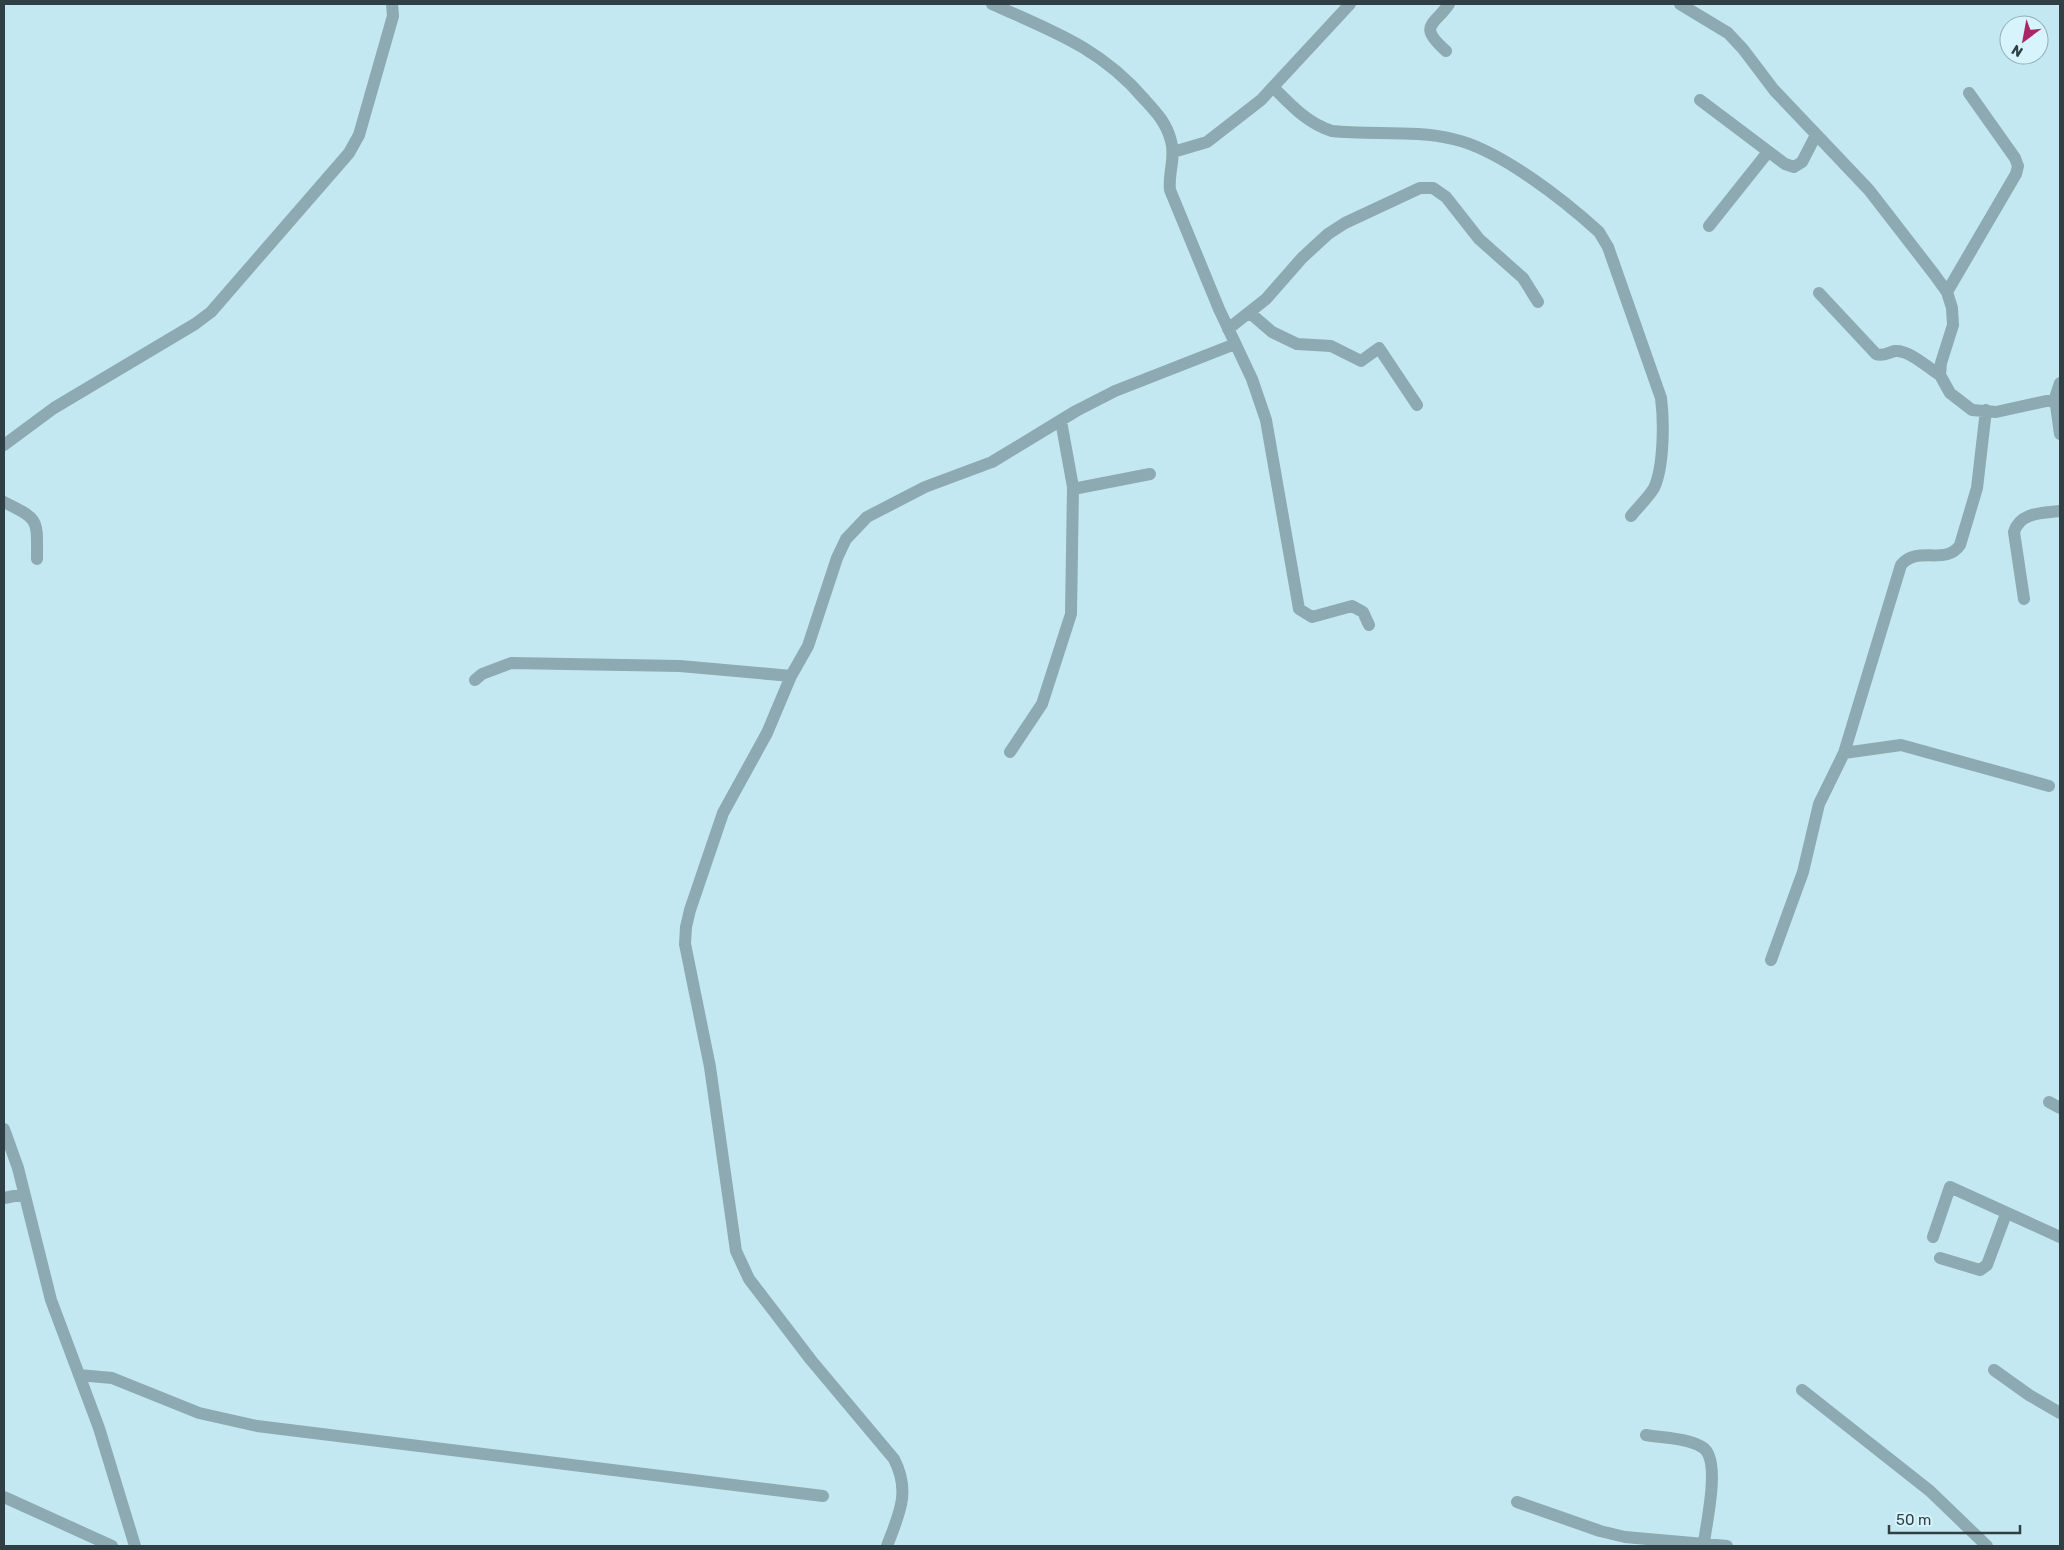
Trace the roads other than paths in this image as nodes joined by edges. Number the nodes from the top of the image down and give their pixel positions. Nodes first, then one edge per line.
1 (392, 4) edge
2 (992, 4) edge
3 (1350, 4) edge
4 (1449, 4) edge
5 (1680, 4) edge
6 (1446, 51) dead end
7 (1273, 87) junction
8 (1969, 93) dead end
9 (1700, 100) dead end
10 (1816, 135) junction
11 (1173, 152) junction
12 (1768, 152) junction
13 (1709, 226) dead end
14 (1947, 292) junction
15 (1819, 293) dead end
16 (1538, 302) dead end
17 (1250, 313) junction
18 (1228, 328) junction
19 (1235, 344) junction
20 (1940, 375) junction
21 (2060, 383) edge
22 (2058, 398) edge
23 (1418, 405) dead end
24 (1986, 410) junction
25 (1060, 421) junction
26 (2060, 434) edge
27 (4, 445) edge
28 (1150, 474) dead end
29 (1073, 489) junction
30 (4, 502) edge
31 (2060, 510) edge
32 (1631, 516) dead end
33 (38, 559) dead end
34 (2024, 599) dead end
35 (1369, 625) dead end
36 (791, 676) junction
37 (474, 680) dead end
38 (1010, 752) dead end
39 (1844, 754) junction
40 (2049, 786) dead end
41 (1771, 960) dead end
42 (4, 1129) edge
43 (24, 1194) junction
44 (4, 1198) edge
45 (2006, 1214) junction
46 (1933, 1237) dead end
47 (2060, 1237) edge
48 (1940, 1258) dead end
49 (1994, 1370) dead end
50 (78, 1375) junction
51 (1802, 1390) dead end
52 (2060, 1412) edge
53 (1646, 1435) dead end
54 (823, 1496) dead end
55 (4, 1498) edge
56 (1517, 1502) dead end
57 (1622, 1542) edge
58 (1704, 1543) junction
59 (112, 1546) edge
60 (135, 1546) edge
61 (887, 1546) edge
62 (1727, 1546) edge
63 (1987, 1546) edge

1 - 27 street
2 - 11 street
3 - 7 street
4 - 6 street
5 - 10 street
7 - 11 street
7 - 32 street
8 - 14 street
9 - 12 street
10 - 12 street
10 - 14 street
11 - 18 street
12 - 13 street
14 - 20 street
15 - 20 street
16 - 17 street
17 - 18 street
17 - 23 street
18 - 19 street
19 - 25 street
19 - 35 street
20 - 24 street
21 - 22 street
22 - 24 street
22 - 26 street
24 - 39 street
25 - 29 street
25 - 36 street
28 - 29 street
29 - 38 street
30 - 33 street
31 - 34 street
36 - 37 street
36 - 61 street
39 - 40 street
39 - 41 street
42 - 43 street
43 - 44 street
43 - 50 street
45 - 46 street
45 - 47 street
45 - 48 street
49 - 52 street
50 - 54 street
50 - 60 street
51 - 63 street
53 - 58 street
55 - 59 street
56 - 57 street
57 - 58 street
58 - 62 street

